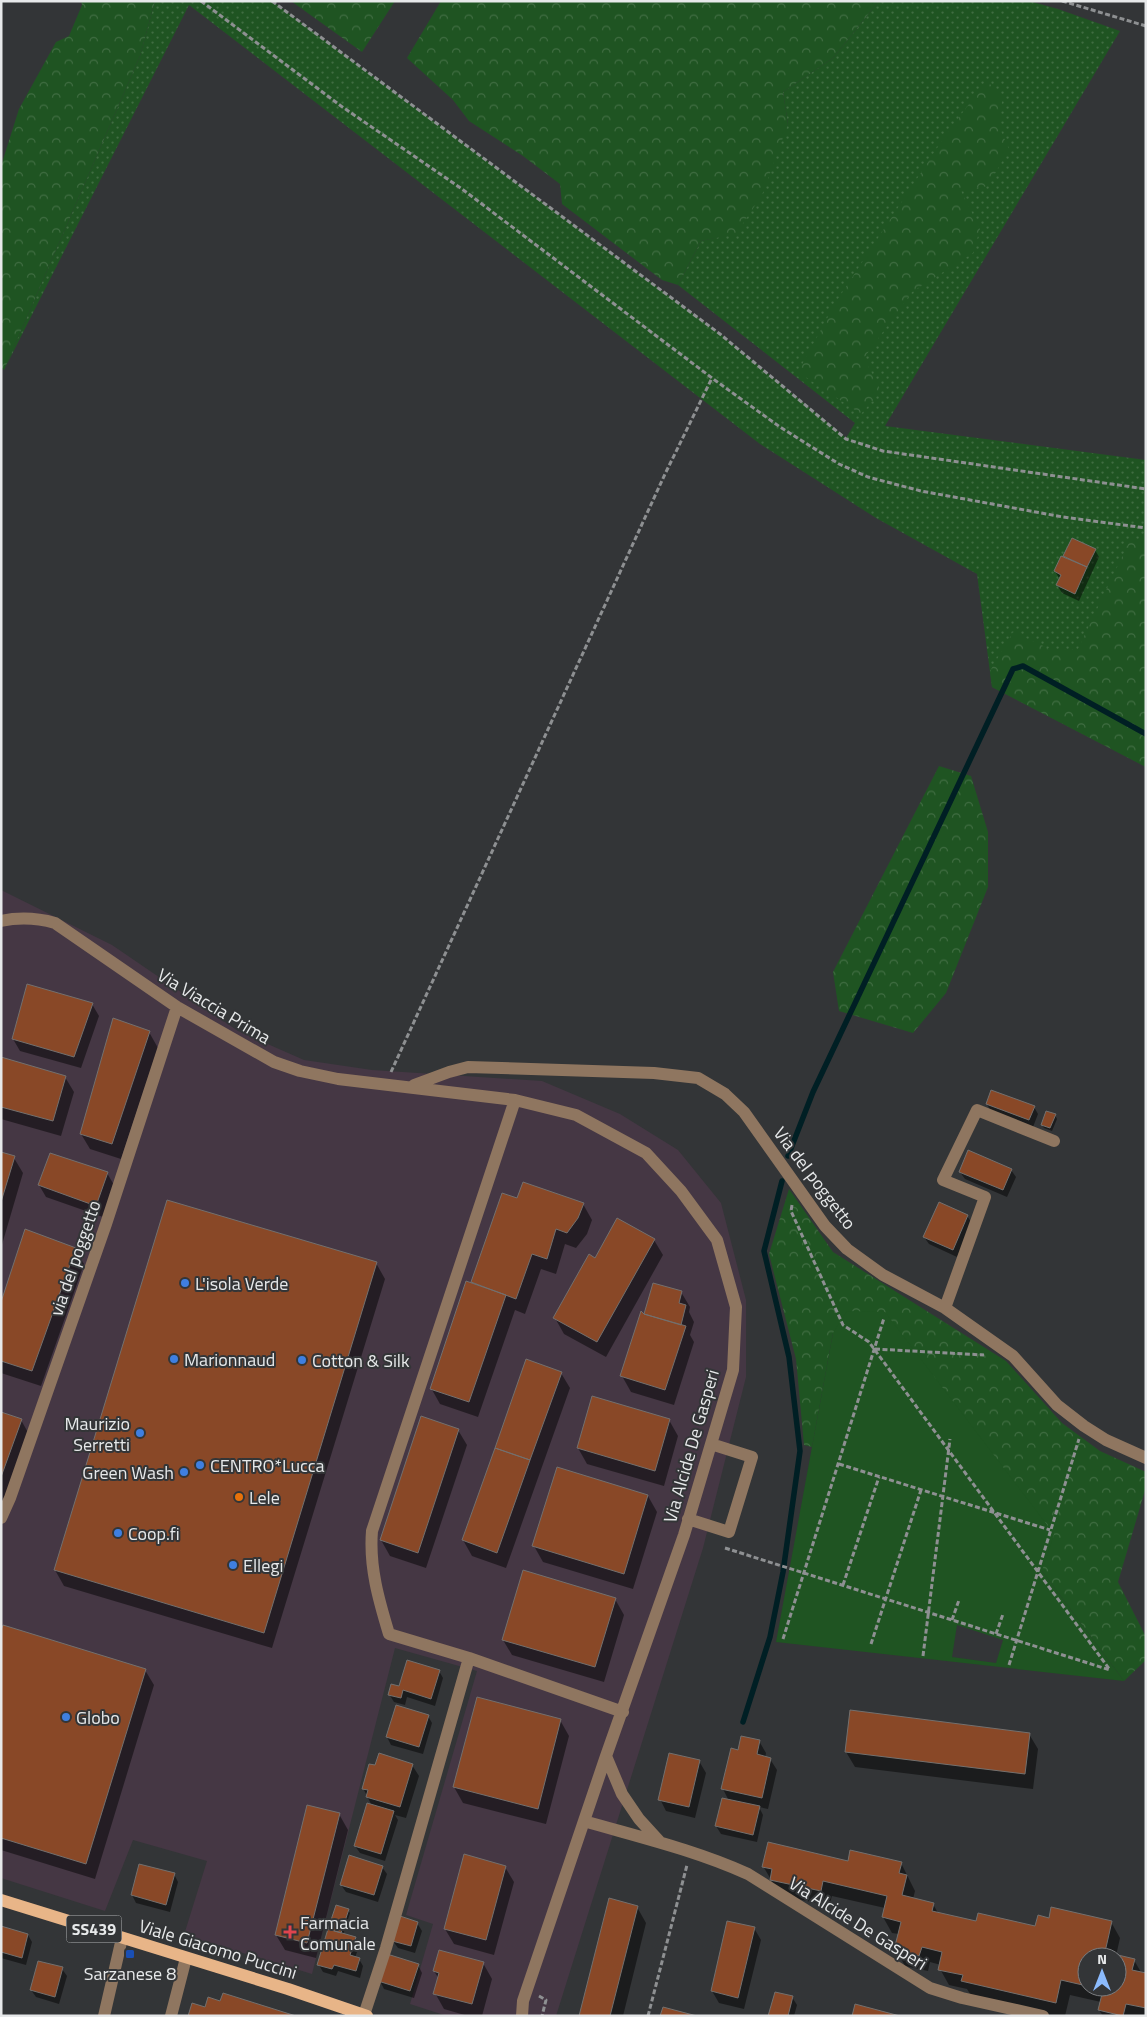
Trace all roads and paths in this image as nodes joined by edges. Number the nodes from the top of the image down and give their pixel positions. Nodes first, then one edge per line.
1 (200, 1) edge
2 (272, 1) edge
3 (1062, 1) edge
4 (1146, 26) edge
5 (712, 378) junction
6 (1146, 489) edge
7 (1146, 528) edge
8 (1, 920) edge
9 (177, 1007) junction
10 (386, 1084) junction
11 (410, 1087) junction
12 (425, 1088) joint
13 (515, 1100) junction
14 (1054, 1141) dead end
15 (795, 1183) junction
16 (945, 1308) junction
17 (884, 1318) dead end
18 (875, 1349) junction
19 (986, 1355) dead end
20 (1084, 1426) junction
21 (950, 1440) dead end
22 (711, 1444) junction
23 (949, 1451) junction
24 (1146, 1458) edge
25 (838, 1464) junction
26 (879, 1476) junction
27 (921, 1490) junction
28 (943, 1497) junction
29 (994, 1513) junction
30 (1, 1518) edge
31 (688, 1519) junction
32 (1050, 1530) junction
33 (770, 1562) dead end
34 (1037, 1571) junction
35 (804, 1573) junction
36 (843, 1585) junction
37 (886, 1599) junction
38 (959, 1600) dead end
39 (928, 1612) junction
40 (1002, 1614) dead end
41 (952, 1620) junction
42 (996, 1634) junction
43 (783, 1639) dead end
44 (1016, 1640) junction
45 (871, 1644) dead end
46 (923, 1656) dead end
47 (469, 1658) junction
48 (1009, 1665) dead end
49 (623, 1712) junction
50 (606, 1756) junction
51 (584, 1821) junction
52 (660, 1842) junction
53 (690, 1852) junction
54 (1, 1900) edge
55 (122, 1938) junction
56 (186, 1958) junction
57 (523, 2000) junction
58 (365, 2015) edge
59 (104, 2016) edge
60 (171, 2016) edge
61 (512, 2016) edge
62 (522, 2016) edge
63 (648, 2016) edge
64 (1043, 2016) edge

1 - 5 path
2 - 6 path
3 - 4 path
5 - 7 path
5 - 10 path
8 - 9 street, Via Viaccia Prima
9 - 10 street, Via Viaccia Prima
9 - 30 street, via del poggetto
10 - 11 street, Via Viaccia Prima
11 - 12 street, Via Viaccia Prima
11 - 15 street, Via del poggetto
12 - 13 street, Via Alcide De Gasperi
13 - 22 street, Via Alcide De Gasperi
13 - 47 street
14 - 16 street
15 - 16 street, Via del poggetto
15 - 18 path
16 - 20 street, Via del poggetto
17 - 18 path
18 - 19 path
18 - 23 path
18 - 25 path
20 - 24 street, Via del poggetto
20 - 32 path
21 - 23 path
22 - 31 street, Via Alcide De Gasperi
22 - 31 street
23 - 28 path
23 - 29 path
25 - 26 path
25 - 35 path
26 - 27 path
26 - 36 path
27 - 28 path
27 - 37 path
28 - 29 path
28 - 39 path
29 - 32 path
29 - 34 path
31 - 49 street, Via Alcide De Gasperi
32 - 34 path
33 - 35 path
34 - 44 path
34 - 44 path
35 - 36 path
35 - 43 path
36 - 37 path
37 - 39 path
37 - 45 path
38 - 41 path
39 - 41 path
39 - 46 path
40 - 42 path
41 - 42 path
42 - 44 path
44 - 48 path
47 - 49 street
47 - 58 street
49 - 50 street, Via Alcide De Gasperi
50 - 51 street, Via Alcide De Gasperi
50 - 52 street, Via Alcide De Gasperi
51 - 52 street, Via Alcide De Gasperi
51 - 57 street, Via Alcide De Gasperi
52 - 53 street, Via Alcide De Gasperi
53 - 63 path
53 - 64 street, Via Alcide De Gasperi
54 - 55 main road, Viale Giacomo Puccini / SS439
55 - 56 main road, Viale Giacomo Puccini / SS439
55 - 59 street
56 - 58 main road, Viale Giacomo Puccini / SS439
56 - 60 street
57 - 61 street, Via Alcide De Gasperi
57 - 62 street, Via Alcide De Gasperi

